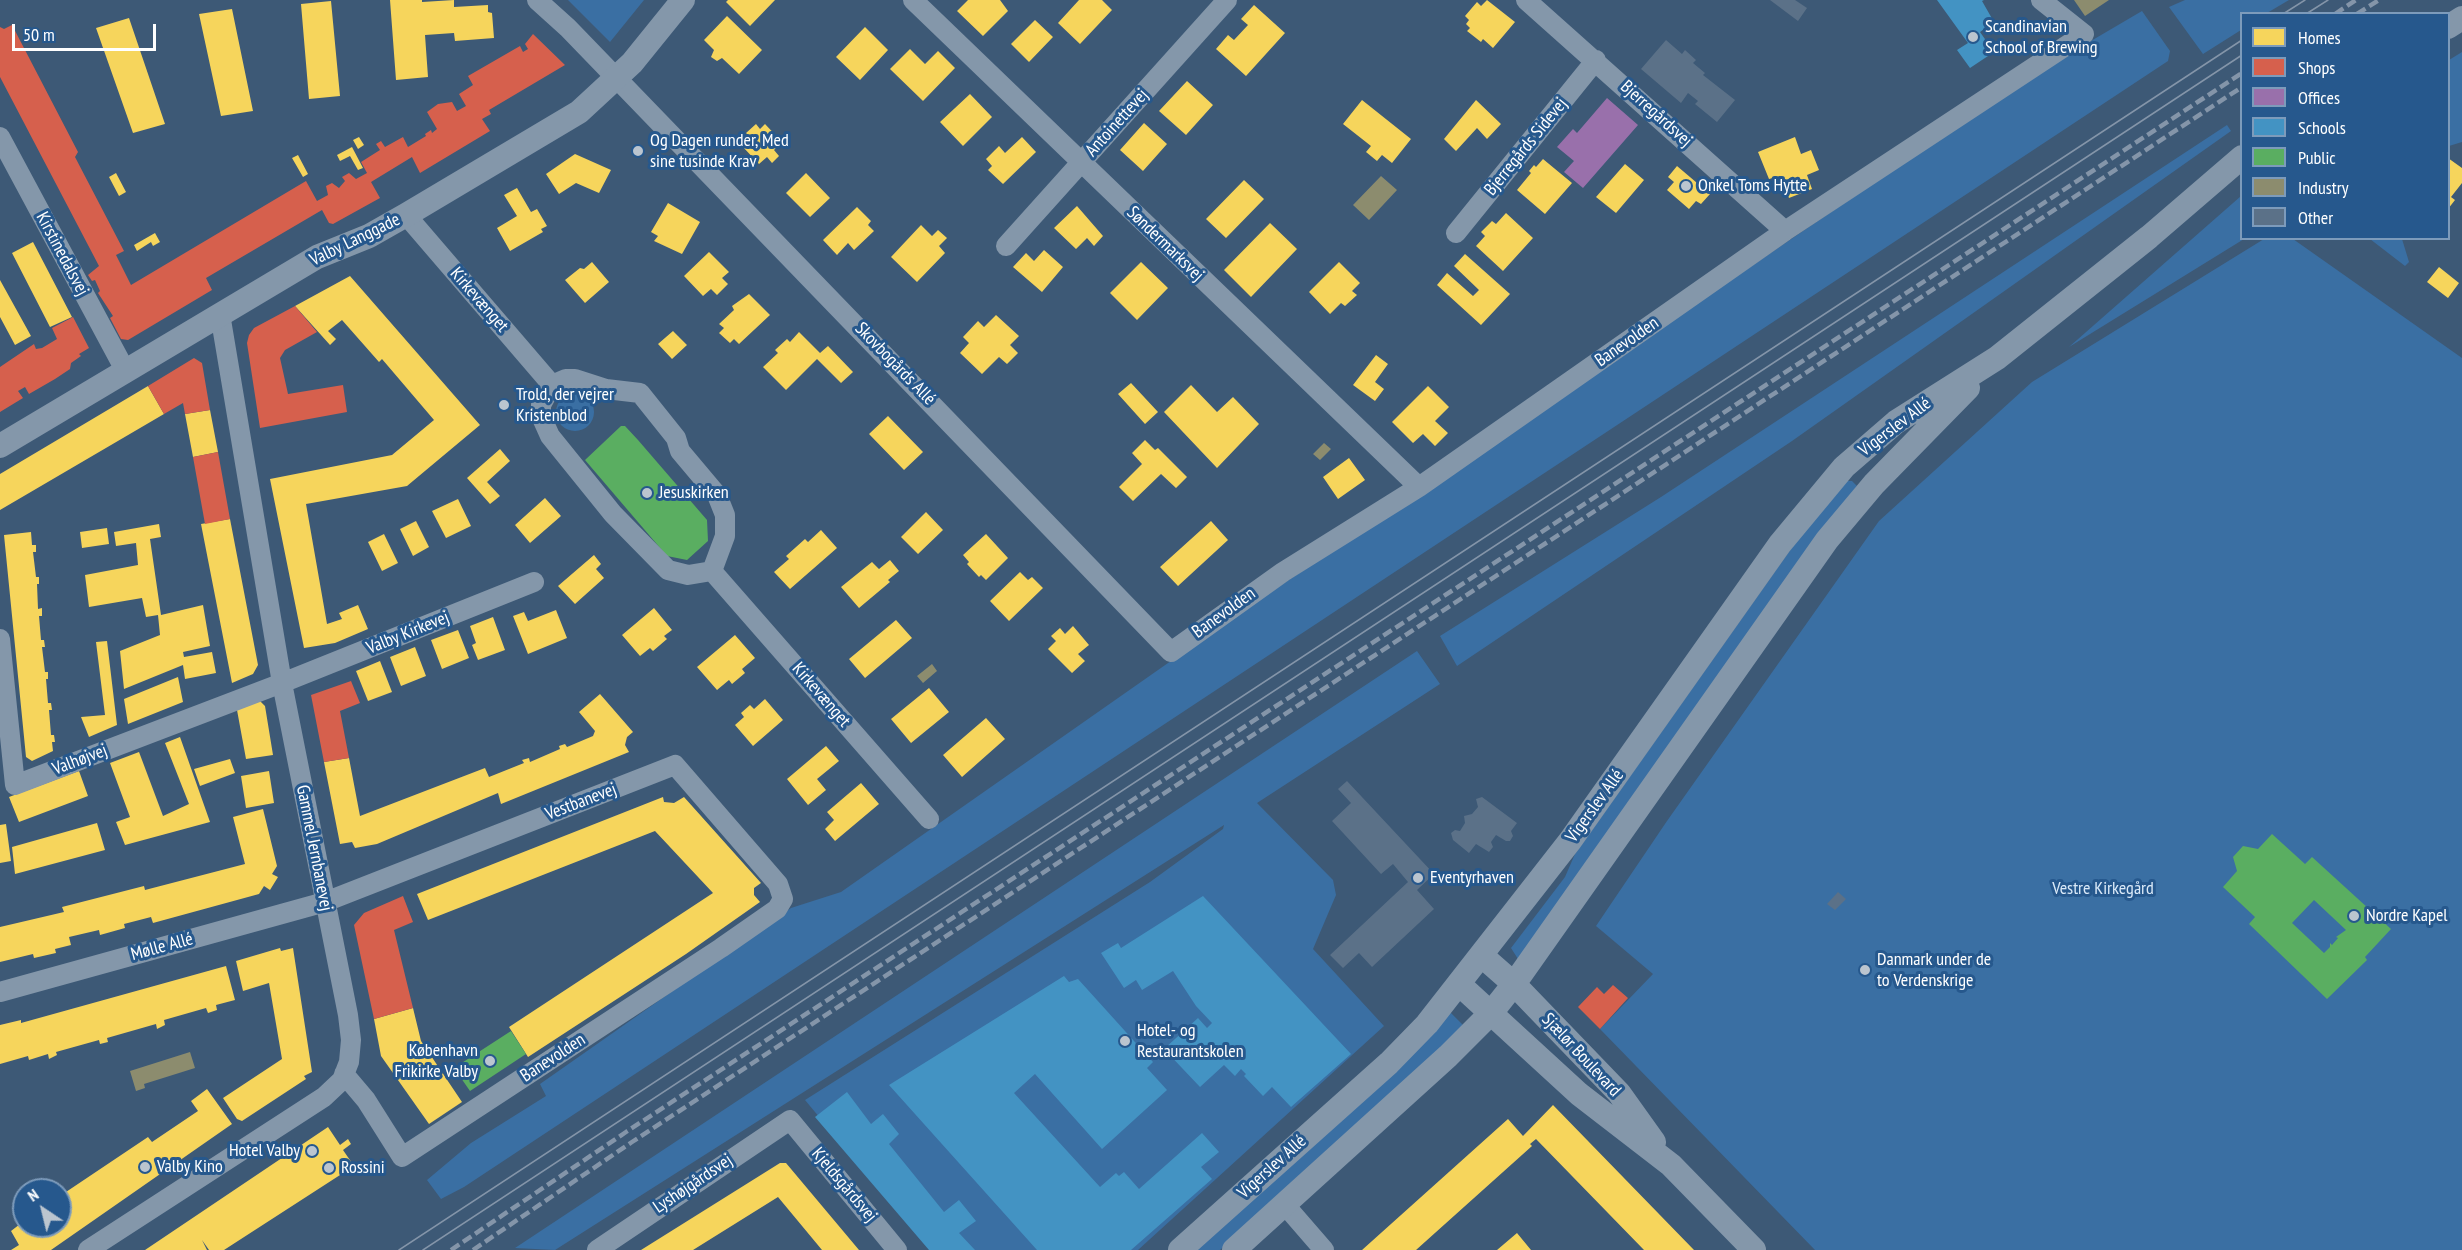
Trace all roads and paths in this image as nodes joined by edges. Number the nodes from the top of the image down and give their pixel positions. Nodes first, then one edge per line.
1 (537, 0) edge
2 (683, 0) edge
3 (913, 0) edge
4 (1227, 0) edge
5 (1526, 0) edge
6 (2041, 0) edge
7 (1596, 60) junction
8 (616, 79) junction
9 (0, 138) edge
10 (2240, 158) edge
11 (1081, 164) junction
12 (406, 215) junction
13 (1785, 231) junction
14 (1456, 233) dead end
15 (1006, 246) dead end
16 (220, 314) junction
17 (1997, 358) junction
18 (125, 370) junction
19 (552, 385) junction
20 (0, 446) edge
21 (1419, 487) junction
22 (712, 571) junction
23 (534, 582) dead end
24 (0, 639) edge
25 (1171, 652) joint
26 (282, 683) junction
27 (929, 819) dead end
28 (783, 899) joint
29 (325, 902) junction
30 (1481, 955) junction
31 (1459, 984) junction
32 (1515, 984) junction
33 (0, 992) edge
34 (1491, 1013) junction
35 (344, 1074) junction
36 (790, 1120) joint
37 (1671, 1165) junction
38 (1284, 1206) junction
39 (88, 1250) edge
40 (597, 1250) edge
41 (897, 1250) edge
42 (1180, 1250) edge
43 (1234, 1250) edge
44 (1324, 1250) edge
45 (1754, 1250) edge

1 - 8 street, Skovbogårds Allé
2 - 8 street, Valby Langgade
3 - 11 street, Søndermarksvej
4 - 11 street, Antoinettevej
5 - 7 street, Bjerregårdsvej
6 - 13 street, Banevolden
7 - 13 street, Bjerregårdsvej
7 - 14 street, Bjerregårds Sidevej
8 - 12 street, Valby Langgade
8 - 25 street, Skovbogårds Allé
9 - 18 street, Kirstinedalsvej
10 - 17 street, Vigerslev Allé
11 - 15 street, Antoinettevej
11 - 21 street, Søndermarksvej
12 - 16 street, Valby Langgade
12 - 19 street, Kirkevænget
13 - 21 street, Banevolden
16 - 18 street, Valby Langgade
16 - 26 street, Gammel Jernbanevej
17 - 30 street, Vigerslev Allé
17 - 32 street, Vigerslev Allé
18 - 20 street, Valby Langgade
19 - 22 street
19 - 22 street
21 - 25 street, Banevolden
22 - 27 street, Kirkevænget
23 - 26 street, Valby Kirkevej
24 - 26 street, Valhøjvej
26 - 29 street, Gammel Jernbanevej
28 - 29 street, Vestbanevej
28 - 35 street, Banevolden
29 - 33 street, Mølle Allé
29 - 35 street, Gammel Jernbanevej
30 - 31 street, Vigerslev Allé
30 - 32 street, Sjælør Boulevard
31 - 34 street, Sjælør Boulevard
31 - 42 street, Vigerslev Allé
32 - 34 street, Vigerslev Allé
32 - 37 street, Sjælør Boulevard
34 - 37 street, Sjælør Boulevard
34 - 38 street, Vigerslev Allé
35 - 39 street, Gammel Jernbanevej
36 - 40 street, Lyshøjgårdsvej
36 - 41 street, Kjeldsgårdsvej
37 - 45 street, Sjælør Boulevard
38 - 43 street, Vigerslev Allé
38 - 44 street

